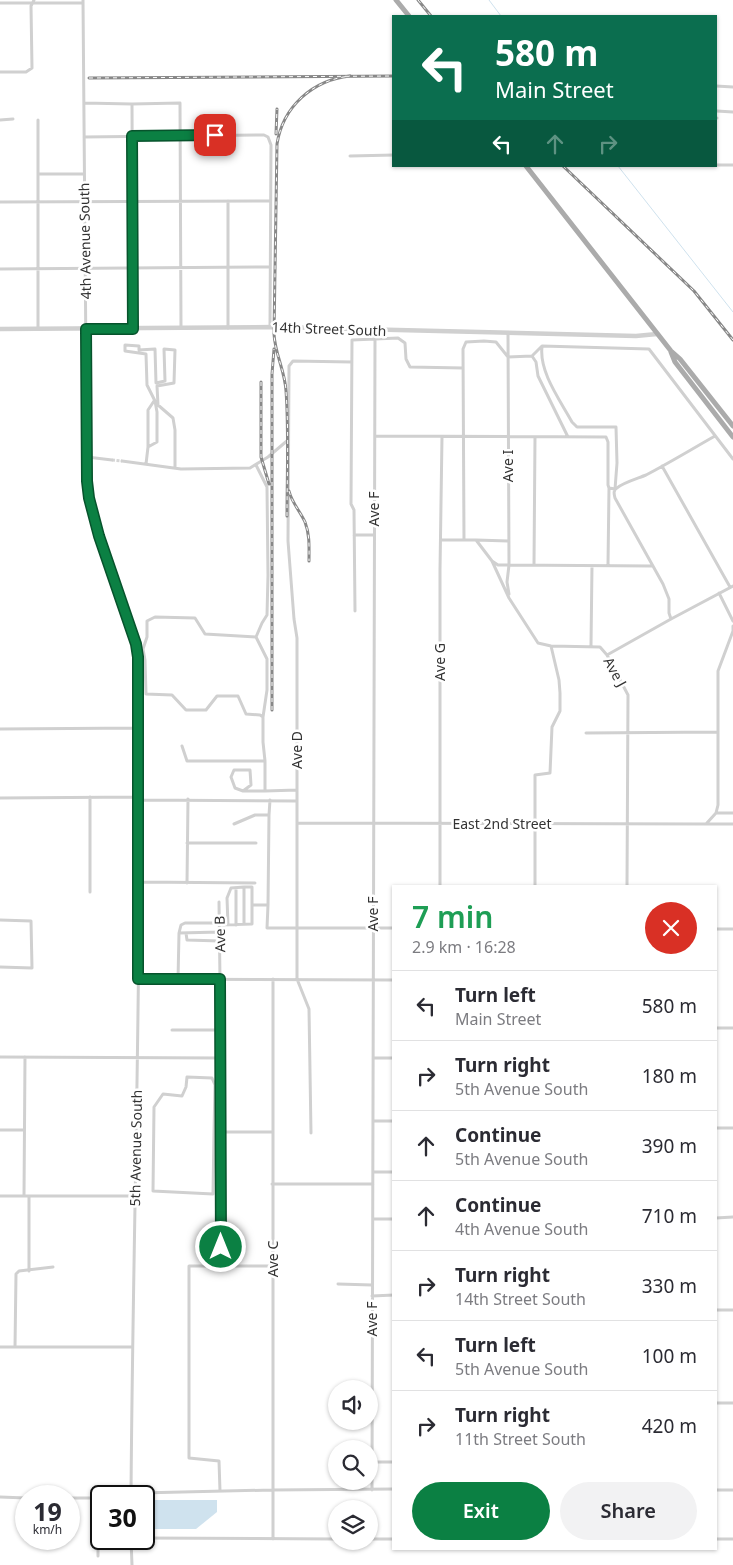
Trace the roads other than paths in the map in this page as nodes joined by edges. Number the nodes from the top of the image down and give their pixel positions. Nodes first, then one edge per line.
1 (396, 0) edge
2 (83, 1) edge
3 (33, 2) edge
4 (0, 3) edge
5 (408, 15) edge
6 (0, 72) edge
7 (717, 86) edge
8 (733, 87) edge
9 (84, 103) junction
10 (132, 104) junction
11 (717, 111) edge
12 (733, 112) edge
13 (13, 119) dead end
14 (0, 120) edge
15 (38, 120) dead end
16 (132, 136) junction
17 (180, 136) junction
18 (84, 137) junction
19 (392, 155) edge
20 (350, 156) dead end
21 (717, 165) edge
22 (733, 165) edge
23 (527, 167) edge
24 (38, 174) junction
25 (84, 174) junction
26 (228, 201) junction
27 (270, 201) junction
28 (0, 202) edge
29 (38, 202) junction
30 (84, 202) junction
31 (132, 202) junction
32 (180, 202) junction
33 (228, 267) junction
34 (270, 267) junction
35 (132, 268) junction
36 (181, 268) junction
37 (38, 269) junction
38 (85, 269) junction
39 (0, 270) edge
40 (270, 327) junction
41 (0, 328) edge
42 (228, 328) junction
43 (38, 329) junction
44 (86, 329) junction
45 (133, 329) junction
46 (181, 329) junction
47 (508, 334) junction
48 (657, 334) junction
49 (375, 338) junction
50 (542, 346) junction
51 (671, 351) junction
52 (532, 356) junction
53 (508, 357) junction
54 (352, 362) junction
55 (463, 368) junction
56 (155, 401) junction
57 (733, 426) edge
58 (375, 436) junction
59 (715, 436) junction
60 (442, 437) junction
61 (463, 437) junction
62 (508, 437) junction
63 (535, 437) junction
64 (568, 437) junction
65 (733, 437) edge
66 (289, 440) junction
67 (148, 447) junction
68 (87, 457) junction
69 (733, 459) edge
70 (112, 460) tunnel mouth
71 (122, 461) tunnel mouth
72 (146, 464) junction
73 (256, 465) junction
74 (662, 466) junction
75 (175, 468) junction
76 (87, 481) joint
77 (609, 488) junction
78 (615, 489) junction
79 (354, 535) junction
80 (374, 535) junction
81 (441, 540) junction
82 (464, 540) junction
83 (476, 540) junction
84 (508, 541) junction
85 (492, 561) junction
86 (509, 565) junction
87 (534, 565) junction
88 (608, 565) junction
89 (592, 566) junction
90 (653, 566) junction
91 (732, 586) edge
92 (719, 593) junction
93 (509, 598) junction
94 (355, 611) dead end
95 (672, 618) junction
96 (733, 621) edge
97 (733, 626) edge
98 (256, 637) junction
99 (591, 645) junction
100 (551, 646) junction
101 (607, 655) junction
102 (263, 717) junction
103 (139, 728) junction
104 (0, 729) edge
105 (718, 732) junction
106 (586, 733) dead end
107 (628, 733) junction
108 (182, 746) dead end
109 (265, 761) junction
110 (297, 790) junction
111 (243, 791) junction
112 (265, 791) junction
113 (90, 797) junction
114 (0, 798) edge
115 (139, 798) junction
116 (188, 799) junction
117 (270, 800) junction
118 (297, 801) junction
119 (716, 813) junction
120 (733, 813) edge
121 (269, 815) junction
122 (297, 823) junction
123 (374, 823) junction
124 (440, 823) junction
125 (234, 824) dead end
126 (535, 824) junction
127 (627, 824) junction
128 (706, 824) junction
129 (733, 824) edge
130 (187, 843) junction
131 (256, 843) dead end
132 (139, 882) junction
133 (187, 883) junction
134 (255, 883) dead end
135 (440, 885) edge
136 (535, 885) edge
137 (627, 885) edge
138 (244, 887) junction
139 (236, 888) junction
140 (90, 892) dead end
141 (219, 902) dead end
142 (268, 905) junction
143 (252, 906) junction
144 (0, 920) edge
145 (220, 924) junction
146 (244, 924) junction
147 (228, 925) junction
148 (236, 925) junction
149 (297, 928) junction
150 (373, 928) junction
151 (392, 928) edge
152 (717, 929) edge
153 (733, 929) edge
154 (220, 932) junction
155 (179, 933) junction
156 (186, 933) junction
157 (220, 940) junction
158 (0, 967) edge
159 (138, 979) junction
160 (220, 979) junction
161 (273, 979) junction
162 (297, 979) junction
163 (178, 980) junction
164 (373, 980) junction
165 (392, 980) edge
166 (717, 1028) edge
167 (733, 1028) edge
168 (172, 1030) dead end
169 (221, 1030) junction
170 (0, 1057) edge
171 (25, 1057) junction
172 (138, 1058) junction
173 (221, 1058) junction
174 (373, 1058) junction
175 (392, 1058) edge
176 (373, 1121) junction
177 (392, 1121) edge
178 (717, 1128) edge
179 (733, 1128) edge
180 (0, 1130) edge
181 (24, 1130) junction
182 (214, 1132) junction
183 (221, 1132) junction
184 (272, 1132) junction
185 (311, 1133) dead end
186 (373, 1172) junction
187 (392, 1172) edge
188 (272, 1184) junction
189 (373, 1184) junction
190 (0, 1196) edge
191 (27, 1196) junction
192 (135, 1196) junction
193 (717, 1218) edge
194 (733, 1218) edge
195 (373, 1219) junction
196 (392, 1219) edge
197 (221, 1266) junction
198 (273, 1266) junction
199 (53, 1267) dead end
200 (29, 1271) junction
201 (338, 1284) dead end
202 (372, 1284) junction
203 (392, 1295) edge
204 (372, 1296) junction
205 (717, 1310) edge
206 (733, 1310) edge
207 (0, 1347) edge
208 (15, 1347) junction
209 (132, 1347) junction
210 (717, 1403) edge
211 (733, 1403) edge
212 (372, 1440) edge
213 (378, 1462) edge
214 (392, 1462) edge
215 (131, 1485) edge
216 (392, 1489) edge
217 (272, 1490) junction
218 (328, 1490) edge
219 (378, 1490) edge
220 (717, 1490) edge
221 (733, 1490) edge
222 (220, 1491) junction
223 (155, 1493) edge
224 (0, 1497) edge
225 (15, 1498) edge
226 (155, 1538) edge
227 (273, 1539) junction
228 (328, 1539) edge
229 (378, 1539) edge
230 (392, 1539) edge
231 (717, 1539) edge
232 (733, 1539) edge
233 (98, 1550) edge
234 (131, 1550) edge
235 (98, 1556) dead end
236 (132, 1565) edge

1 - 5 main road
2 - 3 street
2 - 9 street, 4th Avenue South
3 - 4 street
3 - 6 street
7 - 8 street
9 - 10 street
9 - 18 street, 4th Avenue South
10 - 16 street
10 - 17 street
11 - 12 street
13 - 14 street
15 - 24 street
16 - 17 street
16 - 18 street
16 - 31 street
17 - 27 street
17 - 32 street
18 - 25 street, 4th Avenue South
19 - 20 street
21 - 22 street
23 - 48 main road
24 - 25 street
24 - 29 street
25 - 30 street, 4th Avenue South
26 - 27 street
26 - 32 street
26 - 33 street
27 - 34 street
28 - 29 street
29 - 30 street
29 - 37 street
30 - 31 street
30 - 38 street, 4th Avenue South
31 - 32 street
31 - 35 street
32 - 36 street
33 - 34 street
33 - 36 street
33 - 42 street
34 - 40 street
35 - 36 street
35 - 38 street
35 - 45 street
36 - 46 street
37 - 38 street
37 - 39 street
37 - 43 street
38 - 44 street, 4th Avenue South
40 - 42 street, 14th Street South
40 - 47 street, 14th Street South
41 - 43 street, 14th Street South
42 - 46 street, 14th Street South
43 - 44 street, 14th Street South
44 - 45 street, 14th Street South
44 - 68 street, 4th Avenue South
45 - 46 street, 14th Street South
47 - 48 street, 14th Street South
47 - 53 street, Ave I
48 - 51 main road
49 - 54 street
49 - 55 street
49 - 58 street, Ave F
50 - 52 street
50 - 59 street
50 - 78 street
51 - 57 main road
51 - 65 main road
52 - 53 street
52 - 64 street
53 - 55 street
53 - 62 street, Ave I
54 - 66 street, Ave D
54 - 79 street
55 - 61 street
56 - 67 street
56 - 67 street
56 - 75 street
58 - 60 street
58 - 80 street, Ave F
59 - 69 street
59 - 74 street
60 - 61 street
60 - 81 street, Ave G
61 - 62 street
61 - 82 street
62 - 63 street
62 - 84 street, Ave I
63 - 64 street
63 - 87 street
64 - 77 street
66 - 73 street
66 - 110 street, Ave D
67 - 72 street
68 - 70 street
68 - 76 street, 4th Avenue South
71 - 72 street
72 - 75 street
73 - 75 street
73 - 98 street
74 - 78 street
74 - 91 street
76 - 103 street, 5th Avenue South
77 - 78 street
77 - 88 street
78 - 90 street
79 - 80 street
79 - 94 street
80 - 123 street, Ave F
81 - 82 street
81 - 124 street, Ave G
82 - 83 street
83 - 84 street
83 - 85 street
84 - 86 street, Ave I
85 - 86 street
85 - 93 street
86 - 87 street
86 - 93 street, Ave I
87 - 89 street
88 - 89 street
88 - 90 street
89 - 99 street
90 - 95 street
91 - 92 street
92 - 95 street
92 - 96 street
93 - 100 street
95 - 101 street
97 - 105 street
98 - 102 street
98 - 102 street
99 - 100 street, Ave J
99 - 101 street, Ave J
100 - 126 street
101 - 107 street, Ave J
102 - 109 street
103 - 104 street
103 - 115 street, 5th Avenue South
105 - 107 street
105 - 119 street
106 - 107 street
107 - 127 street, Ave J
108 - 109 street
109 - 112 street
110 - 112 street
110 - 118 street, Ave D
111 - 111 street
111 - 112 street
113 - 114 street
113 - 115 street
113 - 140 street
115 - 116 street
115 - 132 street, 5th Avenue South
116 - 117 street
116 - 130 street
117 - 118 street
117 - 121 street
118 - 122 street, Ave D
119 - 120 street
119 - 128 street
121 - 125 street
121 - 142 street
122 - 123 street, East 2nd Street
122 - 149 street, Ave D
123 - 124 street, East 2nd Street
123 - 150 street, Ave F
124 - 126 street, East 2nd Street
124 - 135 street, Ave G
126 - 127 street, East 2nd Street
126 - 136 street
127 - 128 street, East 2nd Street
127 - 137 street, Ave J
128 - 129 street, East 2nd Street
130 - 131 street
130 - 133 street
132 - 133 street
132 - 159 street, 5th Avenue South
133 - 134 street
138 - 139 street
138 - 143 street
138 - 146 street
139 - 147 street
139 - 148 street
141 - 145 street, Ave B
142 - 143 street
142 - 149 street
143 - 146 street
144 - 158 street
145 - 147 street
145 - 154 street, Ave B
145 - 155 street
146 - 148 street
147 - 148 street
149 - 150 street
149 - 162 street, Ave D
150 - 151 street
150 - 164 street, Ave F
152 - 153 street
154 - 156 street
154 - 157 street, Ave B
155 - 156 street
155 - 163 street
156 - 157 street
157 - 160 street, Ave B
159 - 163 street
159 - 172 street, 5th Avenue South
160 - 161 street
160 - 163 street
160 - 169 street, Ave B
161 - 162 street
161 - 184 street, Ave C
162 - 164 street
162 - 185 street, Ave D
164 - 165 street
164 - 174 street, Ave F
166 - 167 street
168 - 169 street
169 - 173 street, Ave B
170 - 171 street
171 - 172 street
171 - 181 street
172 - 173 street
172 - 192 street, 5th Avenue South
173 - 183 street, Ave B
174 - 175 street
174 - 176 street, Ave F
176 - 177 street
176 - 186 street, Ave F
178 - 179 street
180 - 181 street
181 - 191 street
182 - 182 street
182 - 183 street
183 - 184 street
183 - 197 street, Ave B
184 - 188 street, Ave C
186 - 187 street
186 - 189 street, Ave F
188 - 189 street
188 - 198 street, Ave C
189 - 195 street, Ave F
190 - 191 street
191 - 192 street
191 - 200 street
192 - 209 street, 5th Avenue South
193 - 194 street
195 - 196 street
195 - 202 street, Ave F
197 - 198 street
197 - 222 street
198 - 217 street, Ave C
199 - 200 street
200 - 208 street
201 - 202 street
202 - 204 street, Ave F
203 - 204 street
204 - 212 street, Ave F
205 - 206 street
207 - 208 street
208 - 209 street
209 - 215 street, 5th Avenue South
210 - 211 street
213 - 214 street
216 - 219 street
217 - 218 street
217 - 222 street
217 - 227 street, Ave C
220 - 221 street
222 - 223 street
224 - 225 street
226 - 227 street
227 - 228 street
229 - 230 street
231 - 232 street
233 - 235 street
234 - 236 street

